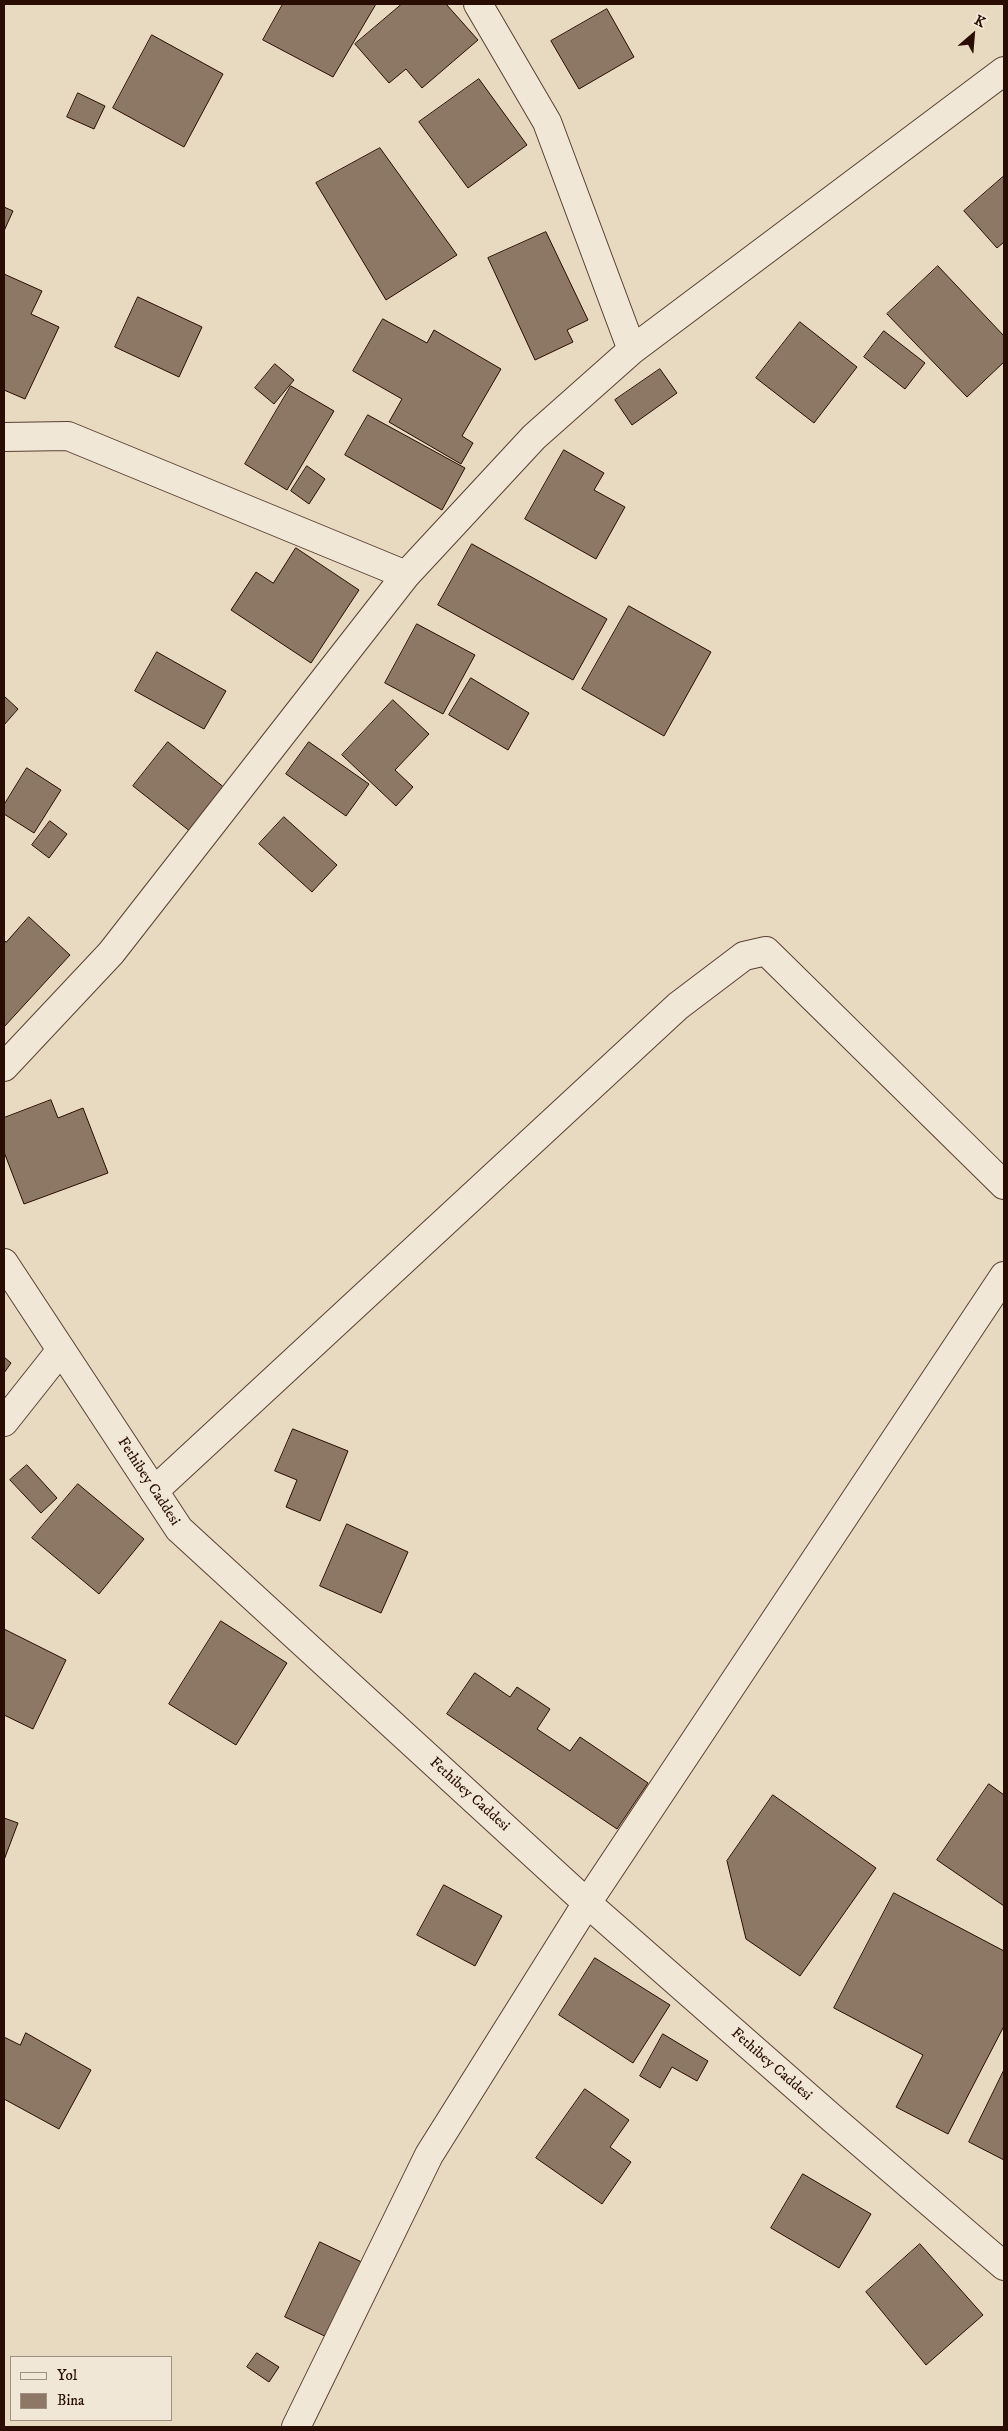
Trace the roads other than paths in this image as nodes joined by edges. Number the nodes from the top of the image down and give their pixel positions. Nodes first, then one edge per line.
1 (478, 4) edge
2 (1004, 70) edge
3 (632, 350) junction
4 (4, 437) edge
5 (406, 575) junction
6 (4, 1067) edge
7 (1004, 1185) edge
8 (4, 1263) edge
9 (1004, 1276) edge
10 (62, 1350) junction
11 (4, 1422) edge
12 (154, 1491) junction
13 (587, 1903) junction
14 (1004, 2266) edge
15 (296, 2427) edge

1 - 3 street
2 - 3 street
3 - 5 street
4 - 5 street
5 - 6 street
7 - 12 street
8 - 10 street, Fethibey Caddesi
9 - 13 street
10 - 11 street
10 - 12 street, Fethibey Caddesi
12 - 13 street, Fethibey Caddesi
13 - 14 street, Fethibey Caddesi
13 - 15 street

